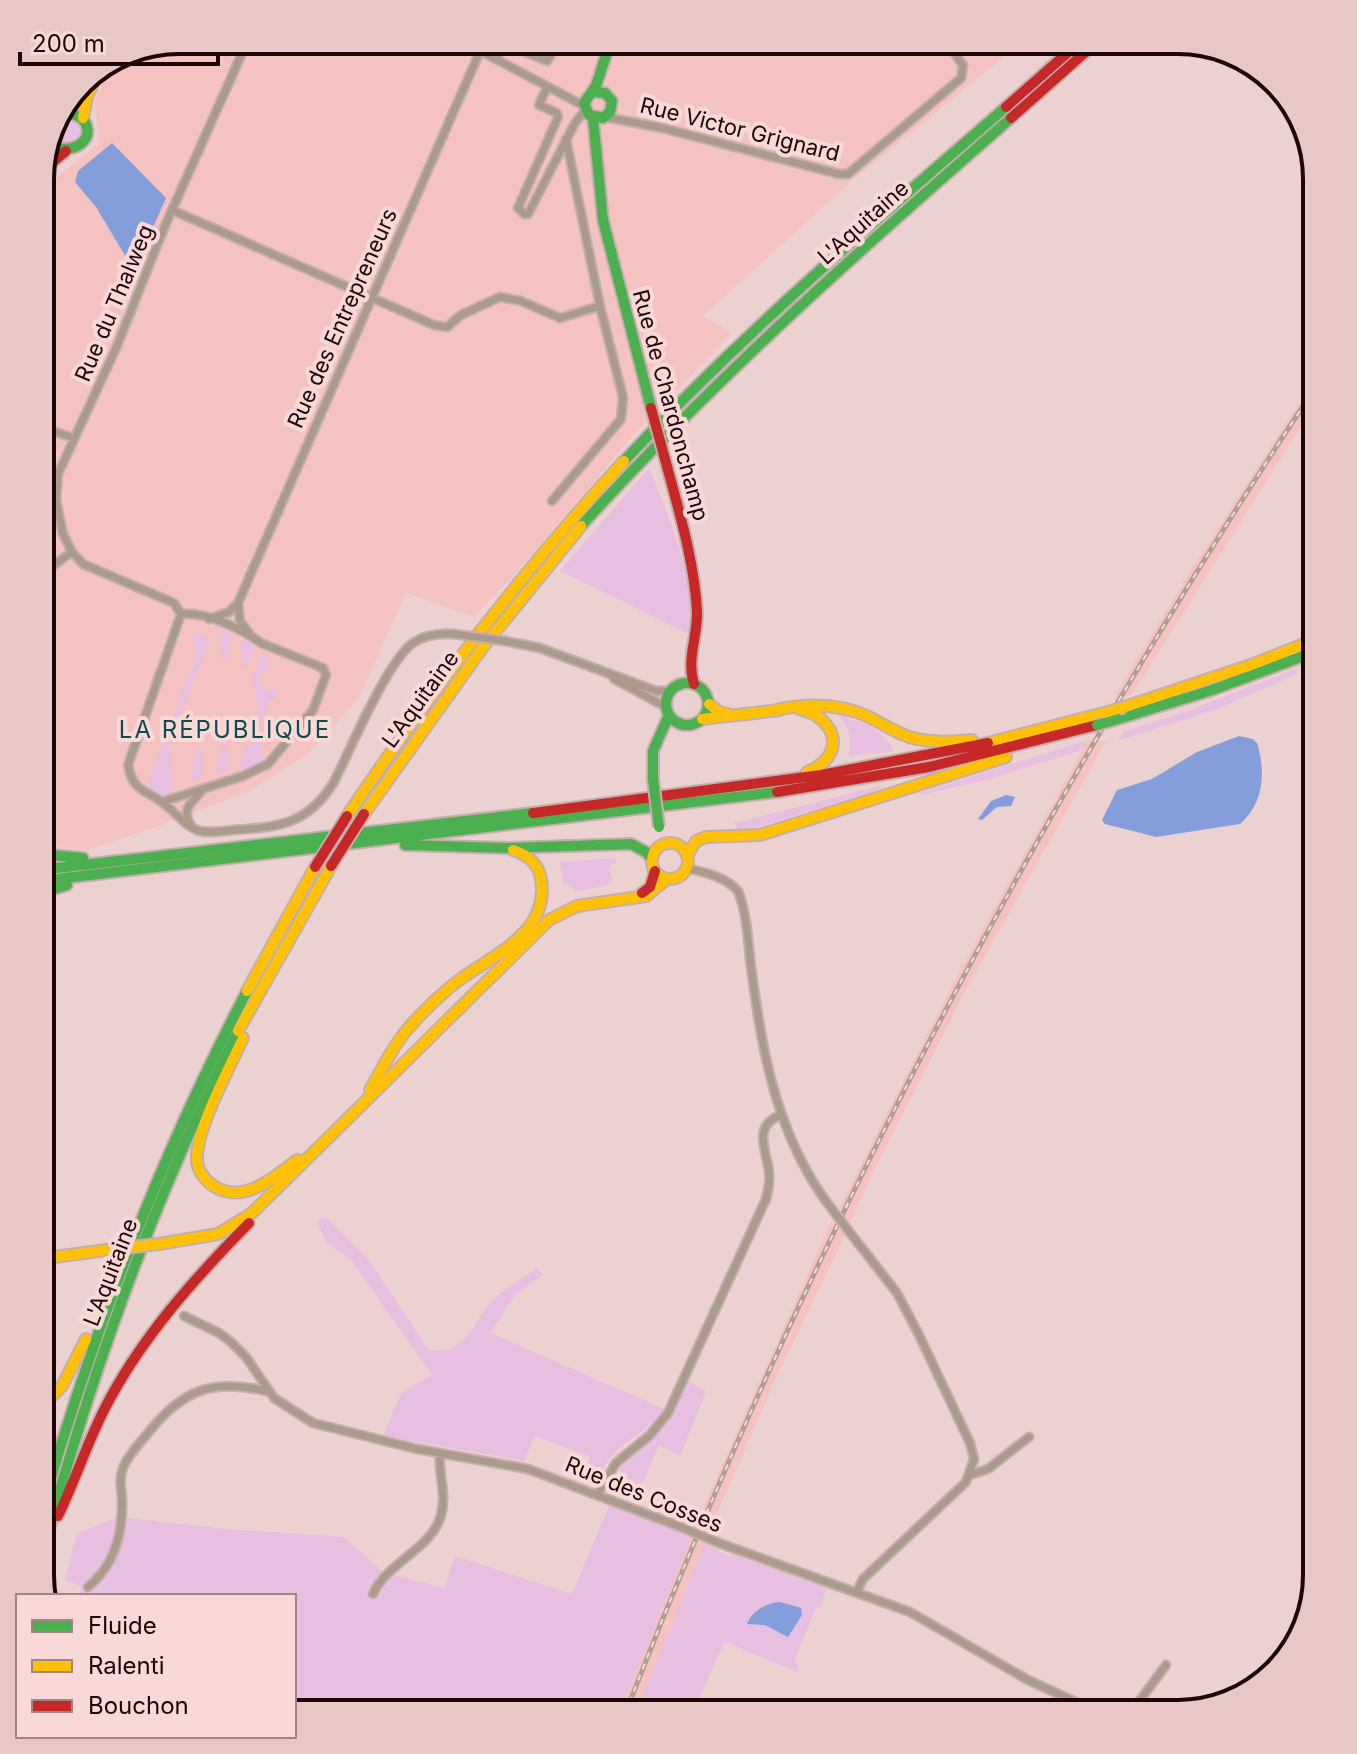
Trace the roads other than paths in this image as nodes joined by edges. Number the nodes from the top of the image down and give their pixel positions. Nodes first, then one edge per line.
1 (242, 54) edge
2 (479, 54) edge
3 (490, 54) edge
4 (499, 54) edge
5 (530, 54) edge
6 (551, 54) edge
7 (607, 54) edge
8 (957, 54) edge
9 (1066, 54) edge
10 (1083, 54) edge
11 (497, 58) junction
12 (606, 59) junction
13 (547, 87) junction
14 (88, 94) edge
15 (611, 101) junction
16 (593, 111) junction
17 (74, 112) edge
18 (83, 118) junction
19 (623, 119) junction
20 (566, 139) junction
21 (58, 148) edge
22 (66, 151) junction
23 (55, 160) edge
24 (172, 210) junction
25 (371, 297) junction
26 (600, 306) junction
27 (54, 432) edge
28 (74, 438) junction
29 (552, 501) dead end
30 (72, 552) junction
31 (54, 566) edge
32 (238, 603) junction
33 (181, 614) junction
34 (209, 619) junction
35 (252, 636) junction
36 (1303, 645) edge
37 (1303, 656) edge
38 (691, 658) junction
39 (606, 674) junction
40 (694, 684) junction
41 (675, 688) junction
42 (709, 704) junction
43 (776, 710) junction
44 (668, 711) junction
45 (735, 716) junction
46 (702, 719) junction
47 (1070, 723) junction
48 (682, 725) junction
49 (1096, 728) junction
50 (653, 751) junction
51 (762, 785) junction
52 (203, 789) junction
53 (162, 802) junction
54 (191, 826) junction
55 (664, 844) junction
56 (507, 848) junction
57 (209, 850) junction
58 (54, 856) edge
59 (687, 856) junction
60 (245, 858) junction
61 (652, 859) junction
62 (334, 866) junction
63 (54, 868) edge
64 (686, 868) junction
65 (655, 871) junction
66 (54, 879) edge
67 (667, 879) junction
68 (54, 890) edge
69 (632, 898) junction
70 (532, 931) junction
71 (364, 1101) junction
72 (780, 1115) junction
73 (329, 1137) junction
74 (291, 1174) junction
75 (156, 1179) junction
76 (54, 1257) edge
77 (184, 1316) dead end
78 (266, 1391) junction
79 (54, 1396) edge
80 (1029, 1437) dead end
81 (440, 1453) junction
82 (54, 1469) edge
83 (970, 1475) junction
84 (598, 1494) junction
85 (54, 1512) edge
86 (54, 1523) edge
87 (88, 1587) dead end
88 (857, 1591) junction
89 (373, 1594) dead end
90 (1166, 1665) dead end
91 (1072, 1700) edge
92 (1140, 1700) edge

1 - 24 street, Rue du Thalweg
2 - 25 street, Rue des Entrepreneurs
3 - 11 street
4 - 11 street
5 - 6 street
7 - 12 main road
8 - 19 street, Rue Victor Grignard
9 - 75 main road, L'Aquitaine, bridge
10 - 62 main road, L'Aquitaine, bridge
11 - 13 street
12 - 15 main road
12 - 16 main road
13 - 16 street, Rue Victor Grignard
13 - 20 street
14 - 18 main road
15 - 16 main road
15 - 16 main road
15 - 19 street, Rue Victor Grignard
16 - 19 street, Rue Victor Grignard
16 - 20 street
16 - 38 main road, Rue de Chardonchamp, bridge
17 - 18 main road
18 - 22 main road
20 - 26 street
21 - 22 main road
22 - 23 main road
24 - 25 street
24 - 28 street, Rue du Thalweg
25 - 26 street
25 - 32 street, Rue des Entrepreneurs
26 - 29 street
27 - 28 street
28 - 30 street, Rue du Thalweg
30 - 31 street
30 - 33 street
32 - 34 street
32 - 35 street
33 - 34 street
33 - 53 street
34 - 35 street
35 - 52 street
36 - 47 main road, bridge
37 - 49 main road, bridge
38 - 40 main road, Rue de Chardonchamp
38 - 41 main road
39 - 41 street
39 - 44 street
39 - 54 street, bridge
40 - 41 main road
40 - 42 main road
41 - 44 main road
42 - 45 main road
42 - 46 main road
43 - 45 main road
43 - 47 main road
43 - 51 main road
44 - 48 main road
44 - 50 main road
45 - 46 main road
46 - 48 main road
47 - 51 main road
48 - 50 main road
49 - 59 main road
49 - 60 main road
50 - 55 main road, bridge
51 - 57 main road
52 - 53 street
52 - 54 street
53 - 54 street
55 - 59 main road
55 - 61 main road
56 - 60 main road
56 - 61 main road
56 - 70 main road
57 - 58 main road
57 - 63 main road
59 - 64 main road
60 - 66 main road
60 - 68 main road
61 - 65 main road
62 - 73 main road
62 - 85 main road, L'Aquitaine
64 - 67 main road
64 - 72 street
65 - 67 main road
65 - 69 main road
67 - 69 main road
69 - 70 main road
70 - 71 main road
70 - 71 main road
71 - 73 main road
72 - 83 street, bridge
72 - 84 street
73 - 74 main road
74 - 76 main road, bridge
74 - 86 main road
75 - 79 main road
75 - 82 main road, L'Aquitaine
77 - 78 street, Rue des Cosses
78 - 81 street, Rue des Cosses
78 - 87 street
80 - 83 street
81 - 84 street, Rue des Cosses
81 - 89 street
83 - 88 street
84 - 88 street, Rue des Cosses, bridge
88 - 91 street, Rue des Cosses
90 - 92 street

